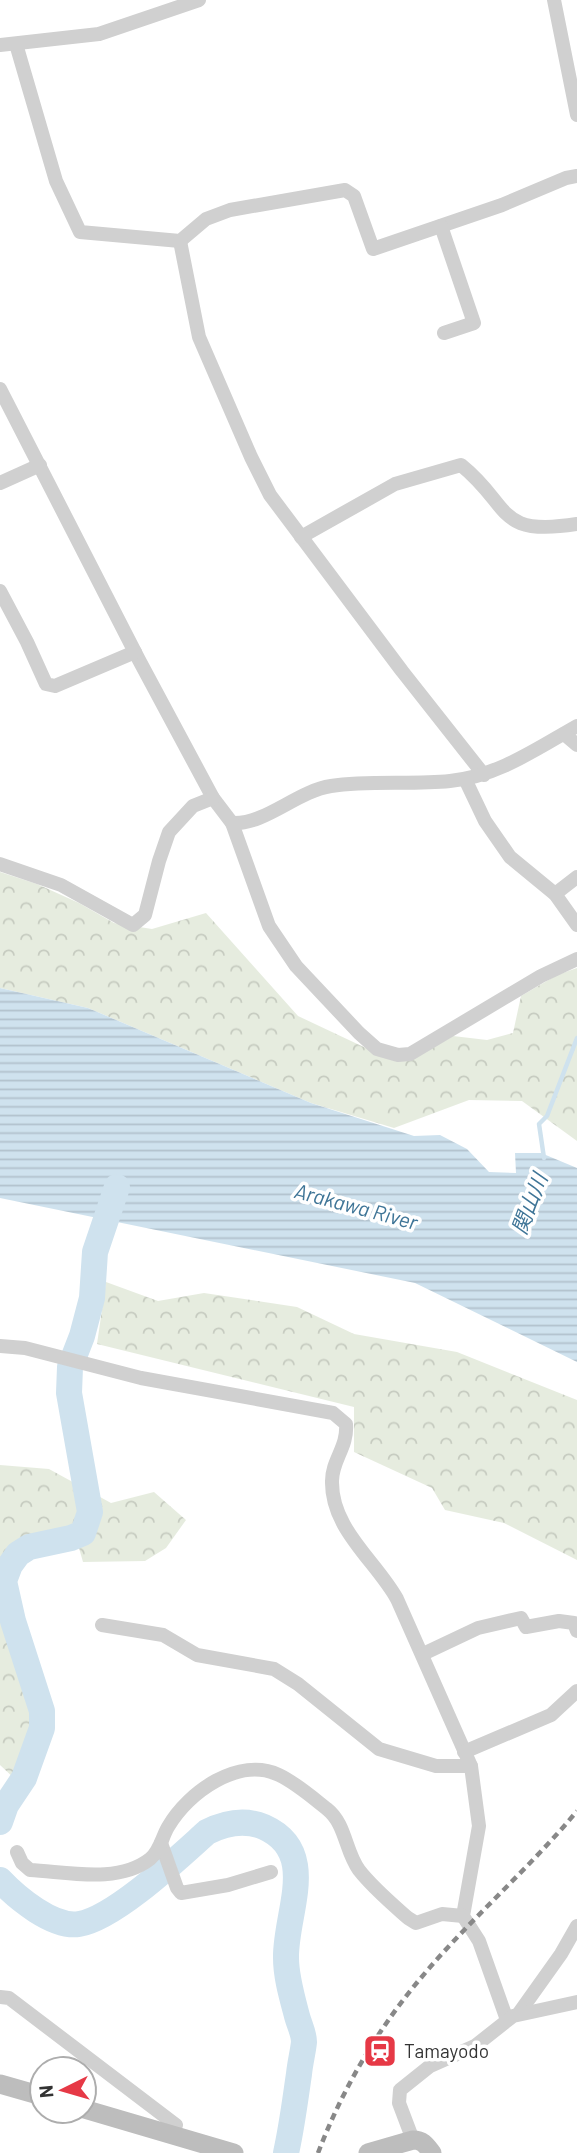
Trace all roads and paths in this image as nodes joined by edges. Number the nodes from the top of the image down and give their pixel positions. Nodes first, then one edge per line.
1 (199, 0) edge
2 (554, 0) edge
3 (16, 44) junction
4 (0, 45) edge
5 (577, 115) edge
6 (577, 176) edge
7 (441, 226) junction
8 (180, 241) junction
9 (444, 333) dead end
10 (0, 389) edge
11 (40, 465) junction
12 (0, 483) edge
13 (577, 524) edge
14 (300, 537) junction
15 (0, 591) edge
16 (135, 652) junction
17 (577, 726) edge
18 (564, 734) junction
19 (577, 745) edge
20 (484, 775) junction
21 (465, 779) junction
22 (213, 798) junction
23 (232, 823) junction
24 (0, 864) edge
25 (577, 877) edge
26 (555, 894) junction
27 (577, 925) edge
28 (577, 959) edge
29 (0, 1346) edge
30 (102, 1625) dead end
31 (577, 1631) edge
32 (423, 1654) junction
33 (577, 1691) edge
34 (464, 1752) junction
35 (471, 1766) junction
36 (164, 1848) junction
37 (17, 1852) dead end
38 (271, 1872) dead end
39 (463, 1916) junction
40 (577, 1926) edge
41 (0, 1997) edge
42 (577, 2002) edge
43 (513, 2017) junction
44 (0, 2084) edge
45 (28, 2092) edge
46 (98, 2113) edge
47 (170, 2134) junction
48 (413, 2140) junction
49 (234, 2153) edge
50 (368, 2153) edge
51 (432, 2153) edge

1 - 3 street
2 - 5 street
3 - 4 street
3 - 8 street
6 - 7 street
7 - 8 street
7 - 9 street
8 - 14 street
10 - 11 street
11 - 12 street
11 - 16 street
13 - 14 street
14 - 20 street
15 - 16 street
16 - 22 street
17 - 18 street
18 - 19 street
18 - 20 street
20 - 21 street
21 - 23 street
21 - 26 street
22 - 23 street
22 - 24 street
23 - 28 street
25 - 26 street
26 - 27 street
29 - 32 street
30 - 35 street
31 - 32 street
32 - 34 street
33 - 34 street
34 - 35 street
35 - 39 street
36 - 37 street
36 - 38 street
36 - 39 street
39 - 43 street
40 - 43 street
41 - 47 street
42 - 43 street
43 - 48 street
44 - 45 main road
46 - 47 main road
47 - 49 main road
48 - 50 main road
48 - 51 main road

